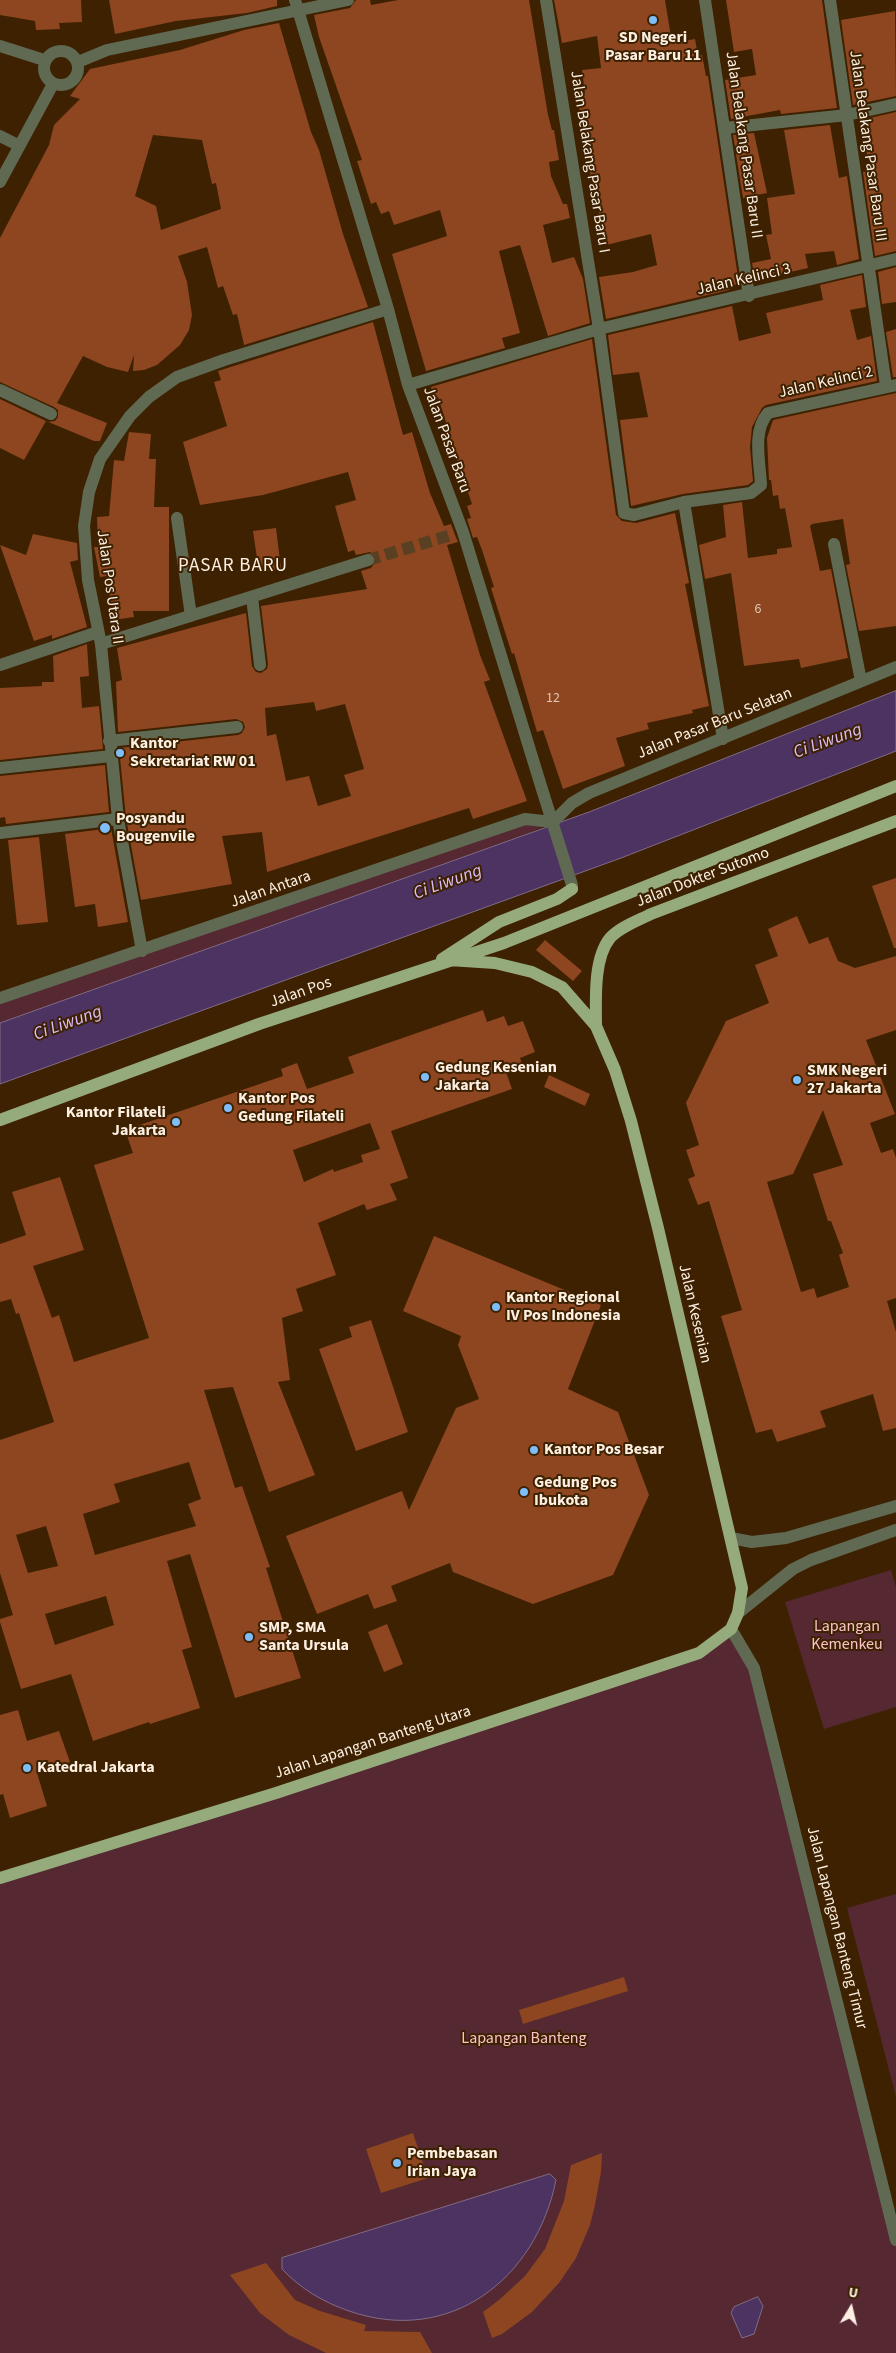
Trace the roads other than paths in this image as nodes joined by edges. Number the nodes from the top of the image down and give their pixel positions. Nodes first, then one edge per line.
1 (348, 0) edge
2 (546, 0) edge
3 (705, 0) edge
4 (830, 0) edge
5 (296, 5) edge
6 (0, 46) edge
7 (44, 60) junction
8 (78, 62) junction
9 (53, 84) junction
10 (896, 104) edge
11 (847, 115) junction
12 (725, 128) junction
13 (0, 136) edge
14 (18, 145) junction
15 (0, 182) edge
16 (896, 259) edge
17 (867, 267) junction
18 (749, 296) junction
19 (388, 310) junction
20 (593, 331) junction
21 (408, 385) junction
22 (891, 385) edge
23 (0, 390) edge
24 (51, 414) dead end
25 (684, 502) junction
26 (177, 518) dead end
27 (834, 544) dead end
28 (368, 560) tunnel mouth
29 (252, 597) junction
30 (191, 616) junction
31 (99, 638) junction
32 (0, 665) edge
33 (260, 665) dead end
34 (896, 668) edge
35 (861, 681) junction
36 (237, 726) dead end
37 (723, 739) junction
38 (109, 741) junction
39 (111, 756) junction
40 (0, 768) edge
41 (896, 786) edge
42 (118, 819) junction
43 (896, 821) edge
44 (554, 823) junction
45 (0, 833) edge
46 (571, 885) joint
47 (612, 898) joint
48 (142, 951) junction
49 (449, 960) junction
50 (434, 965) junction
51 (0, 998) edge
52 (596, 1026) junction
53 (0, 1120) edge
54 (896, 1506) edge
55 (896, 1530) edge
56 (731, 1538) junction
57 (738, 1613) junction
58 (731, 1630) junction
59 (0, 1878) edge
60 (896, 2240) edge

1 - 5 street
2 - 20 street, Jalan Belakang Pasar Baru I
3 - 12 street, Jalan Belakang Pasar Baru II
4 - 11 street, Jalan Belakang Pasar Baru III
5 - 8 street
5 - 19 street, Jalan Pasar Baru
6 - 7 street
7 - 8 street
7 - 9 street
8 - 9 street
9 - 14 street
10 - 11 street
11 - 12 street
11 - 17 street, Jalan Belakang Pasar Baru III
12 - 18 street, Jalan Belakang Pasar Baru II
13 - 14 street
14 - 15 street
16 - 17 street, Jalan Kelinci 3
17 - 18 street, Jalan Kelinci 3
17 - 22 street, Jalan Belakang Pasar Baru III
18 - 20 street, Jalan Kelinci 3
19 - 21 street, Jalan Pasar Baru
19 - 31 street, Jalan Pos Utara II
20 - 21 street, Jalan Kelinci 3
20 - 25 street, Jalan Belakang Pasar Baru I
21 - 44 street, Jalan Pasar Baru
22 - 25 street, Jalan Kelinci 2
23 - 24 street
25 - 37 street
26 - 30 street
27 - 35 street
28 - 29 street
29 - 30 street
29 - 33 street
30 - 31 street
31 - 32 street
31 - 38 street, Jalan Pos Utara II
34 - 35 street, Jalan Pasar Baru Selatan
35 - 37 street, Jalan Pasar Baru Selatan
36 - 38 street
37 - 44 street, Jalan Pasar Baru Selatan
38 - 39 street, Jalan Pos Utara II
39 - 40 street
39 - 42 street, Jalan Pos Utara II
41 - 47 main road, Jalan Dokter Sutomo
42 - 45 street
42 - 48 street, Jalan Pos Utara II
43 - 52 main road, Jalan Dokter Sutomo
44 - 46 street, Jalan Pasar Baru
44 - 48 street, Jalan Antara
46 - 50 main road
47 - 49 main road, Jalan Pos
48 - 51 street, Jalan Antara
49 - 50 main road, Jalan Pos
49 - 52 main road
50 - 53 main road, Jalan Pos
52 - 56 main road, Jalan Kesenian
54 - 56 street
55 - 57 street
56 - 57 main road, Jalan Kesenian
57 - 58 main road
58 - 59 main road, Jalan Lapangan Banteng Utara
58 - 60 street, Jalan Lapangan Banteng Timur

